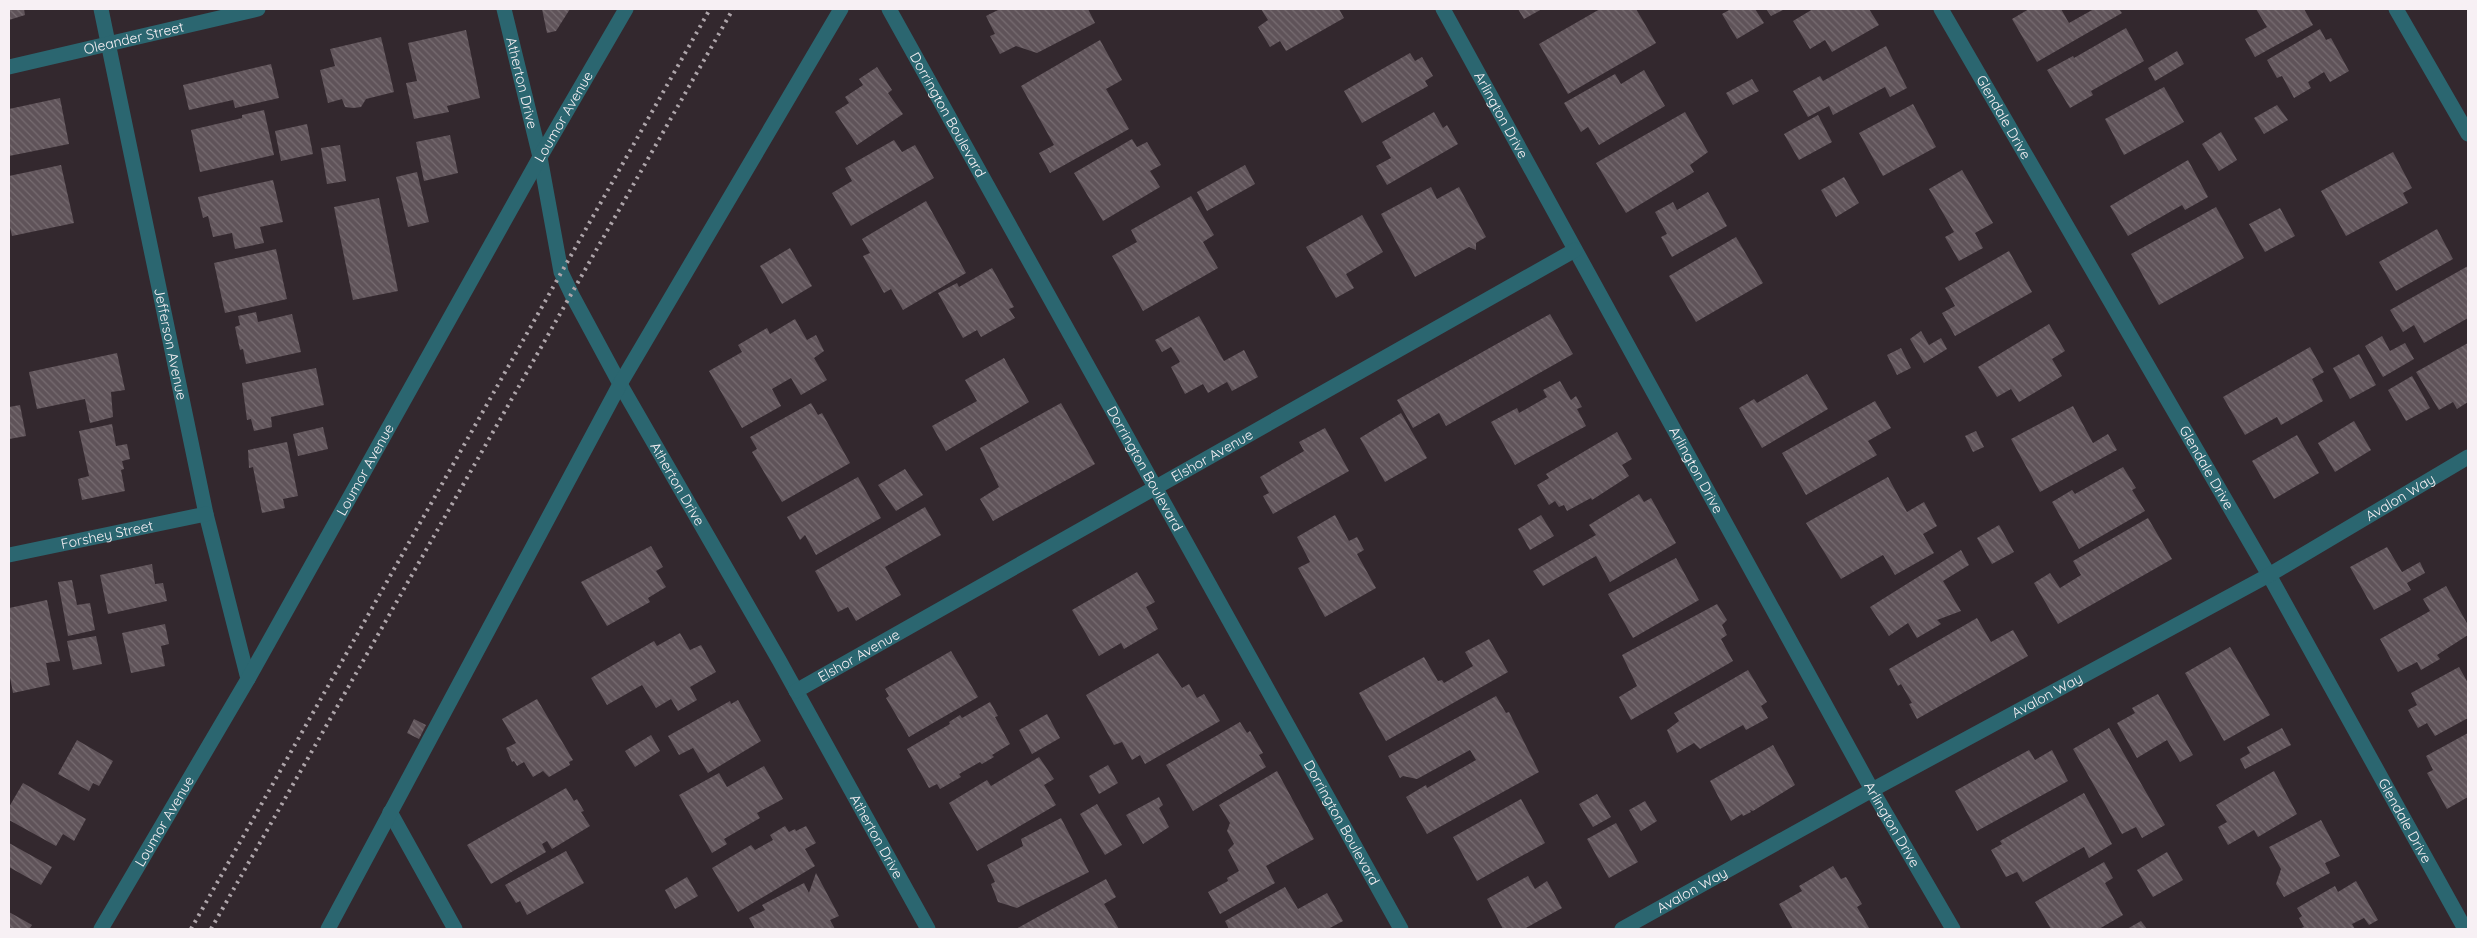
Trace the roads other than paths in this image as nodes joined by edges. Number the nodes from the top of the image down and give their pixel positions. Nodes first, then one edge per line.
1 (101, 9) edge
2 (258, 9) edge
3 (504, 9) edge
4 (626, 9) edge
5 (841, 9) edge
6 (889, 9) edge
7 (1443, 9) edge
8 (1941, 9) edge
9 (2396, 9) edge
10 (110, 45) junction
11 (9, 67) edge
12 (2468, 134) edge
13 (540, 157) junction
14 (1575, 250) junction
15 (620, 384) junction
16 (2468, 457) edge
17 (1155, 489) junction
18 (206, 514) junction
19 (9, 555) edge
20 (2269, 575) junction
21 (248, 679) junction
22 (796, 691) junction
23 (1872, 790) junction
24 (390, 812) junction
25 (101, 929) edge
26 (328, 929) edge
27 (455, 929) edge
28 (928, 929) edge
29 (1401, 929) edge
30 (1622, 929) edge
31 (1953, 929) edge
32 (2466, 929) edge

1 - 10 street, Jefferson Avenue
2 - 10 street, Oleander Street
3 - 13 street, Atherton Drive
4 - 13 street, Loumor Avenue
5 - 15 street
6 - 17 street, Dorrington Boulevard
7 - 14 street, Arlington Drive
8 - 20 street, Glendale Drive
9 - 12 street
10 - 11 street, Oleander Street
10 - 18 street, Jefferson Avenue
13 - 15 street, Atherton Drive
13 - 21 street, Loumor Avenue
14 - 17 street, Elshor Avenue
14 - 23 street, Arlington Drive
15 - 22 street, Atherton Drive
15 - 24 street
16 - 20 street, Avalon Way
17 - 22 street, Elshor Avenue
17 - 29 street, Dorrington Boulevard
18 - 19 street, Forshey Street
18 - 21 street, Jefferson Avenue
20 - 23 street, Avalon Way
20 - 32 street, Glendale Drive
21 - 25 street, Loumor Avenue
22 - 28 street, Atherton Drive
23 - 30 street, Avalon Way
23 - 31 street, Arlington Drive
24 - 26 street
24 - 27 street

